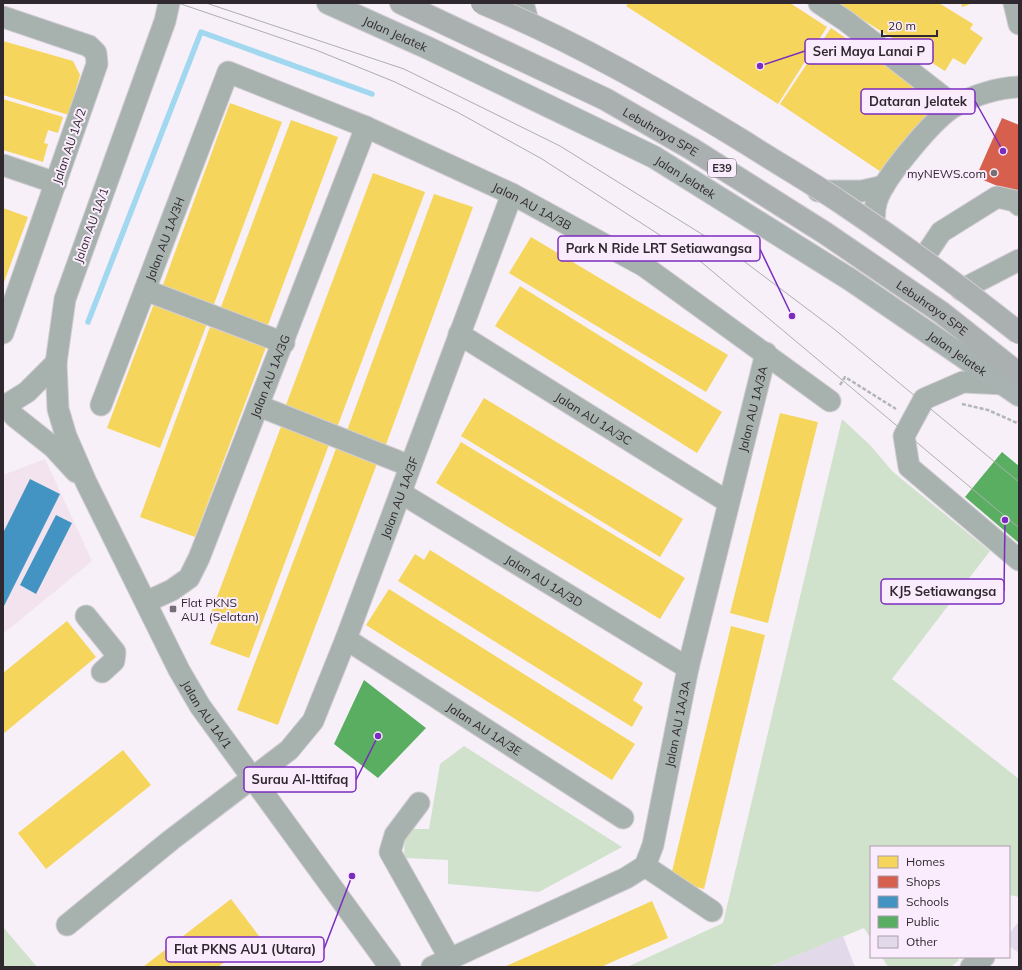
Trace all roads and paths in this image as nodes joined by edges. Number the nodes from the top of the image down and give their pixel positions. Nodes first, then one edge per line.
1 (182, 3) edge
2 (328, 3) edge
3 (401, 3) edge
4 (482, 3) edge
5 (490, 3) edge
6 (819, 3) edge
7 (1014, 3) edge
8 (167, 12) edge
9 (525, 12) edge
10 (3, 17) edge
11 (1019, 24) edge
12 (228, 72) joint
13 (1019, 87) edge
14 (954, 106) junction
15 (366, 127) junction
16 (3, 165) edge
17 (56, 183) junction
18 (884, 186) junction
19 (818, 191) junction
20 (512, 194) junction
21 (1019, 205) edge
22 (875, 227) junction
23 (923, 259) junction
24 (1019, 260) edge
25 (145, 290) junction
26 (961, 290) junction
27 (3, 333) edge
28 (459, 334) junction
29 (1019, 335) edge
30 (284, 343) junction
31 (766, 353) junction
32 (56, 363) junction
33 (845, 377) dead end
34 (1014, 384) edge
35 (830, 401) dead end
36 (956, 403) dead end
37 (102, 405) dead end
38 (259, 406) junction
39 (892, 408) dead end
40 (7, 411) edge
41 (1019, 421) edge
42 (66, 436) junction
43 (410, 466) junction
44 (86, 482) junction
45 (400, 493) junction
46 (728, 502) junction
47 (1019, 560) edge
48 (146, 602) junction
49 (86, 616) dead end
50 (346, 639) junction
51 (688, 668) junction
52 (102, 672) dead end
53 (253, 779) junction
54 (419, 803) dead end
55 (623, 818) dead end
56 (645, 866) junction
57 (712, 911) dead end
58 (67, 924) dead end
59 (983, 958) edge
60 (441, 963) edge
61 (390, 967) edge
62 (971, 967) edge

1 - 8 street, Jalan AU 1A/1
2 - 34 main road, Jalan Jelatek
3 - 34 highway, Lebuhraya SPE / E39
4 - 29 highway, bridge
5 - 9 main road
6 - 14 street
7 - 11 street
8 - 32 street, Jalan AU 1A/1
9 - 19 main road
10 - 17 street, Jalan AU 1A/2
12 - 15 street, Jalan AU 1A/3B
12 - 25 street, Jalan AU 1A/3H
13 - 14 street
14 - 18 street
15 - 20 street, Jalan AU 1A/3B
15 - 30 street, Jalan AU 1A/3G
16 - 17 street
17 - 27 street, Jalan AU 1A/2
18 - 19 street
18 - 22 street
19 - 22 main road
20 - 28 street, Jalan AU 1A/3F
20 - 31 street, Jalan AU 1A/3B
21 - 23 street
22 - 23 main road
23 - 26 main road
24 - 26 street
25 - 30 street
25 - 37 street, Jalan AU 1A/3H
26 - 29 main road
28 - 43 street, Jalan AU 1A/3F
28 - 46 street, Jalan AU 1A/3C
30 - 38 street, Jalan AU 1A/3G
31 - 35 street, Jalan AU 1A/3B
31 - 46 street, Jalan AU 1A/3A
32 - 40 street
32 - 42 street, Jalan AU 1A/1
33 - 39 path
34 - 47 street
36 - 41 path
38 - 43 street
38 - 48 street, Jalan AU 1A/3G
40 - 42 street
40 - 44 street
42 - 44 street, Jalan AU 1A/1
43 - 45 street, Jalan AU 1A/3F
44 - 48 street, Jalan AU 1A/1
45 - 50 street, Jalan AU 1A/3F
45 - 51 street, Jalan AU 1A/3D
46 - 51 street, Jalan AU 1A/3A
48 - 53 street, Jalan AU 1A/1
49 - 52 street
50 - 53 street, Jalan AU 1A/3F
50 - 55 street, Jalan AU 1A/3E
51 - 56 street, Jalan AU 1A/3A
53 - 58 street, Jalan AU 1A/3F
53 - 61 street, Jalan AU 1A/1
54 - 60 street
56 - 57 street
56 - 60 street
59 - 62 street

